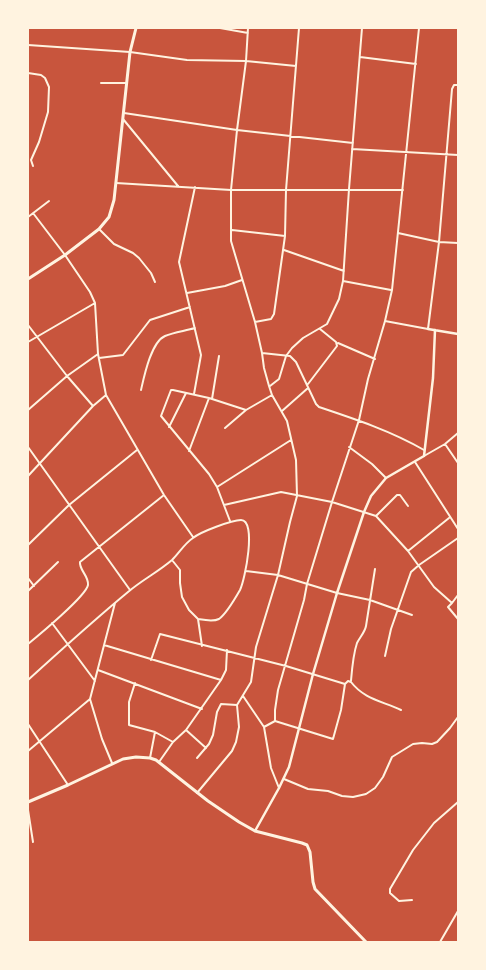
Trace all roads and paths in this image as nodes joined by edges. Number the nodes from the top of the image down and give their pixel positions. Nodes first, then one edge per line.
1 (136, 28) edge
2 (220, 28) edge
3 (248, 28) edge
4 (299, 28) edge
5 (362, 28) edge
6 (419, 28) edge
7 (248, 33) junction
8 (28, 45) edge
9 (130, 52) junction
10 (360, 57) junction
11 (246, 61) junction
12 (416, 64) junction
13 (296, 66) junction
14 (28, 72) edge
15 (101, 83) dead end
16 (126, 83) junction
17 (458, 84) edge
18 (122, 112) junction
19 (122, 118) junction
20 (237, 130) junction
21 (291, 135) junction
22 (353, 144) junction
23 (352, 149) junction
24 (407, 152) junction
25 (446, 155) junction
26 (458, 156) edge
27 (33, 166) dead end
28 (116, 183) junction
29 (178, 186) junction
30 (195, 187) junction
31 (231, 190) junction
32 (286, 190) junction
33 (349, 190) junction
34 (403, 190) junction
35 (49, 201) dead end
36 (33, 213) junction
37 (28, 217) edge
38 (99, 229) junction
39 (232, 230) junction
40 (398, 233) junction
41 (285, 236) junction
42 (439, 242) junction
43 (458, 243) edge
44 (284, 250) junction
45 (65, 254) junction
46 (344, 271) junction
47 (28, 279) edge
48 (242, 280) junction
49 (343, 281) junction
50 (155, 282) dead end
51 (392, 290) junction
52 (187, 293) junction
53 (95, 303) junction
54 (190, 307) junction
55 (386, 321) junction
56 (256, 322) junction
57 (28, 325) edge
58 (195, 328) junction
59 (320, 329) junction
60 (428, 329) junction
61 (435, 330) junction
62 (458, 334) edge
63 (36, 336) junction
64 (28, 342) edge
65 (336, 342) junction
66 (262, 353) junction
67 (98, 354) junction
68 (219, 356) dead end
69 (286, 356) junction
70 (99, 358) junction
71 (375, 358) junction
72 (67, 376) junction
73 (308, 384) junction
74 (269, 386) junction
75 (308, 388) junction
76 (141, 390) dead end
77 (186, 393) junction
78 (194, 394) junction
79 (106, 395) junction
80 (272, 395) junction
81 (210, 398) junction
82 (93, 406) junction
83 (28, 410) edge
84 (246, 410) junction
85 (282, 411) junction
86 (359, 420) junction
87 (169, 427) junction
88 (225, 428) dead end
89 (458, 432) edge
90 (291, 440) junction
91 (445, 444) junction
92 (28, 447) edge
93 (349, 447) junction
94 (137, 450) junction
95 (424, 450) junction
96 (189, 451) junction
97 (424, 456) junction
98 (415, 462) junction
99 (458, 463) edge
100 (40, 464) junction
101 (28, 476) edge
102 (386, 478) junction
103 (217, 487) junction
104 (164, 495) junction
105 (298, 496) junction
106 (332, 502) junction
107 (69, 505) junction
108 (224, 505) junction
109 (408, 506) dead end
110 (364, 512) junction
111 (376, 516) junction
112 (450, 517) junction
113 (230, 521) junction
114 (458, 529) edge
115 (193, 537) junction
116 (458, 538) edge
117 (28, 545) edge
118 (99, 546) junction
119 (408, 551) junction
120 (172, 560) junction
121 (58, 562) dead end
122 (419, 565) junction
123 (375, 568) dead end
124 (246, 571) junction
125 (278, 575) junction
126 (28, 578) edge
127 (307, 584) junction
128 (34, 586) junction
129 (130, 590) junction
130 (28, 591) edge
131 (337, 593) junction
132 (458, 595) edge
133 (370, 600) junction
134 (115, 602) junction
135 (452, 603) junction
136 (397, 609) junction
137 (412, 615) dead end
138 (198, 619) junction
139 (458, 619) edge
140 (52, 623) junction
141 (28, 644) edge
142 (68, 644) junction
143 (104, 645) junction
144 (202, 646) junction
145 (227, 650) junction
146 (385, 656) dead end
147 (255, 659) junction
148 (151, 660) junction
149 (286, 666) junction
150 (98, 670) junction
151 (313, 674) junction
152 (28, 680) edge
153 (95, 680) junction
154 (222, 680) junction
155 (351, 682) junction
156 (134, 683) junction
157 (345, 684) junction
158 (243, 696) junction
159 (90, 699) junction
160 (237, 705) junction
161 (202, 709) junction
162 (401, 710) dead end
163 (458, 717) edge
164 (275, 721) junction
165 (28, 724) edge
166 (264, 727) junction
167 (300, 728) junction
168 (186, 730) junction
169 (155, 732) junction
170 (40, 742) junction
171 (173, 742) junction
172 (206, 748) junction
173 (28, 751) edge
174 (150, 758) junction
175 (196, 758) dead end
176 (159, 762) junction
177 (112, 763) junction
178 (284, 779) junction
179 (68, 785) junction
180 (279, 788) junction
181 (198, 793) junction
182 (28, 802) edge
183 (458, 802) edge
184 (28, 810) edge
185 (256, 831) junction
186 (33, 842) dead end
187 (412, 900) dead end
188 (458, 911) edge
189 (366, 942) edge
190 (440, 942) edge

1 - 9 main road
2 - 7 street
3 - 7 street
4 - 13 street
5 - 10 street
6 - 12 street
7 - 11 street
8 - 9 street
9 - 11 street
9 - 16 main road
10 - 12 street
10 - 22 street
11 - 13 street
11 - 20 street
12 - 24 street
13 - 21 street
14 - 27 street
15 - 16 street
16 - 18 main road
17 - 25 street
18 - 19 main road
18 - 20 street
19 - 28 main road
19 - 29 street
20 - 21 street
20 - 31 street
21 - 22 street
21 - 32 street
22 - 23 street
23 - 24 street
23 - 33 street
24 - 25 street
24 - 34 street
25 - 26 street
25 - 42 street
28 - 29 street
28 - 38 main road
29 - 30 street
30 - 31 street
30 - 52 street
31 - 32 street
31 - 39 street
32 - 33 street
32 - 41 street
33 - 34 street
33 - 46 street
34 - 40 street
35 - 36 street
36 - 37 street
36 - 45 street
38 - 45 main road
38 - 50 street
39 - 41 street
39 - 48 street
40 - 42 street
40 - 51 street
41 - 44 street
42 - 43 street
42 - 60 street
44 - 46 street
44 - 56 street
45 - 47 main road
45 - 53 street
46 - 49 street
48 - 52 street
48 - 56 street
49 - 51 street
49 - 59 street
51 - 55 street
52 - 54 street
53 - 63 street
53 - 67 street
54 - 58 street
54 - 70 street
55 - 60 street
55 - 71 street
56 - 66 street
57 - 63 street
58 - 76 street
58 - 78 street
59 - 65 street
59 - 69 street
60 - 61 street
61 - 62 street
61 - 95 street
63 - 64 street
63 - 72 street
65 - 71 street
65 - 73 street
66 - 69 street
66 - 74 street
67 - 70 street
67 - 72 street
68 - 81 street
69 - 73 street
69 - 74 street
70 - 79 street
71 - 86 street
72 - 82 street
72 - 83 street
73 - 75 street
74 - 80 street
75 - 85 street
75 - 86 street
77 - 78 street
77 - 87 street
77 - 87 street
78 - 81 street
79 - 82 street
79 - 94 street
80 - 84 street
80 - 85 street
81 - 84 street
81 - 96 street
82 - 100 street
84 - 88 street
85 - 90 street
86 - 93 street
86 - 95 street
87 - 96 street
89 - 91 street
90 - 103 street
90 - 105 street
91 - 97 street
91 - 99 street
92 - 100 street
93 - 102 street
93 - 106 street
94 - 104 street
94 - 107 street
95 - 97 street
96 - 103 street
97 - 98 street
98 - 102 street
98 - 112 street
100 - 101 street
100 - 107 street
102 - 110 street
103 - 108 street
104 - 115 street
104 - 118 street
105 - 106 street
105 - 108 street
105 - 125 street
106 - 110 street
106 - 127 street
107 - 117 street
107 - 118 street
108 - 113 street
109 - 111 street
110 - 111 street
110 - 131 street
111 - 119 street
112 - 114 street
112 - 119 street
113 - 115 street
113 - 124 street
115 - 120 street
116 - 122 street
118 - 129 street
118 - 140 street
119 - 122 street
120 - 129 street
120 - 138 street
121 - 128 street
122 - 135 street
122 - 136 street
123 - 133 street
124 - 125 street
124 - 138 street
125 - 127 street
125 - 147 street
126 - 128 street
127 - 131 street
127 - 149 street
128 - 130 street
129 - 134 street
131 - 133 street
131 - 151 street
132 - 135 street
133 - 136 street
133 - 155 street
134 - 142 street
134 - 143 street
135 - 139 street
136 - 137 street
136 - 146 street
138 - 144 street
140 - 141 street
140 - 142 street
142 - 152 street
142 - 153 street
143 - 148 street
143 - 150 street
144 - 145 street
144 - 148 street
145 - 147 street
145 - 154 street
147 - 149 street
147 - 158 street
148 - 154 street
149 - 151 street
149 - 164 street
150 - 153 street
150 - 156 street
151 - 157 street
151 - 167 street
153 - 159 street
154 - 161 street
155 - 157 street
155 - 162 street
156 - 161 street
156 - 169 street
157 - 167 street
158 - 160 street
158 - 166 street
159 - 170 street
159 - 177 street
160 - 172 street
160 - 181 street
161 - 168 street
163 - 178 street
164 - 166 street
164 - 167 street
165 - 170 street
166 - 180 street
167 - 178 street
168 - 171 street
168 - 172 street
169 - 171 street
169 - 174 street
170 - 173 street
170 - 179 street
171 - 176 street
172 - 175 street
174 - 176 main road
174 - 177 main road
176 - 181 main road
177 - 179 main road
178 - 180 street
179 - 182 main road
180 - 185 street
181 - 185 main road
183 - 187 street
184 - 186 street
185 - 189 main road
188 - 190 street

